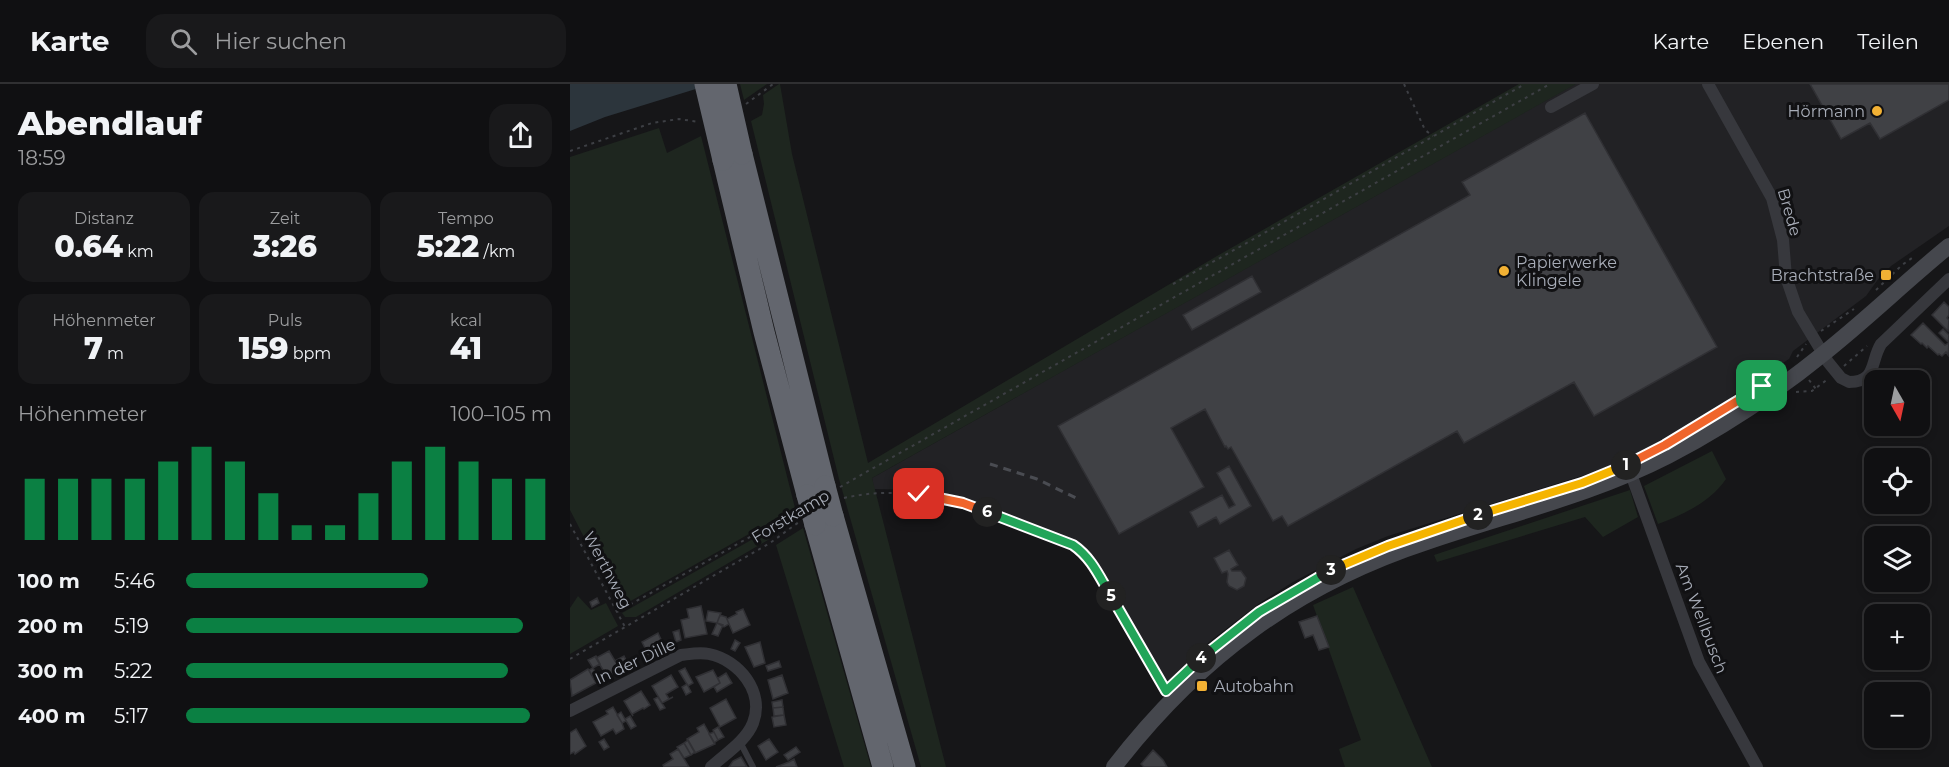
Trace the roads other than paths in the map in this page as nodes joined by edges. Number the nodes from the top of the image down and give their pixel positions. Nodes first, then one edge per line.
1 (705, 84) edge
2 (726, 84) edge
3 (1593, 84) edge
4 (1708, 84) edge
5 (1551, 107) dead end
6 (733, 157) junction
7 (1949, 246) edge
8 (1949, 279) edge
9 (1824, 354) junction
10 (1631, 474) junction
11 (823, 515) junction
12 (570, 711) edge
13 (740, 741) junction
14 (1118, 766) edge
15 (711, 767) edge
16 (753, 767) edge
17 (883, 767) edge
18 (905, 767) edge
19 (1757, 767) edge

1 - 6 highway, bridge
2 - 6 highway, bridge
3 - 5 street
4 - 9 street, Brede
6 - 11 highway, bridge
7 - 9 main road
8 - 9 street, Brede
9 - 10 main road
10 - 14 main road
10 - 19 street, Am Wellbusch
11 - 17 highway
11 - 18 highway
12 - 13 street, In der Dille
13 - 15 street, In der Dille
13 - 16 lane

